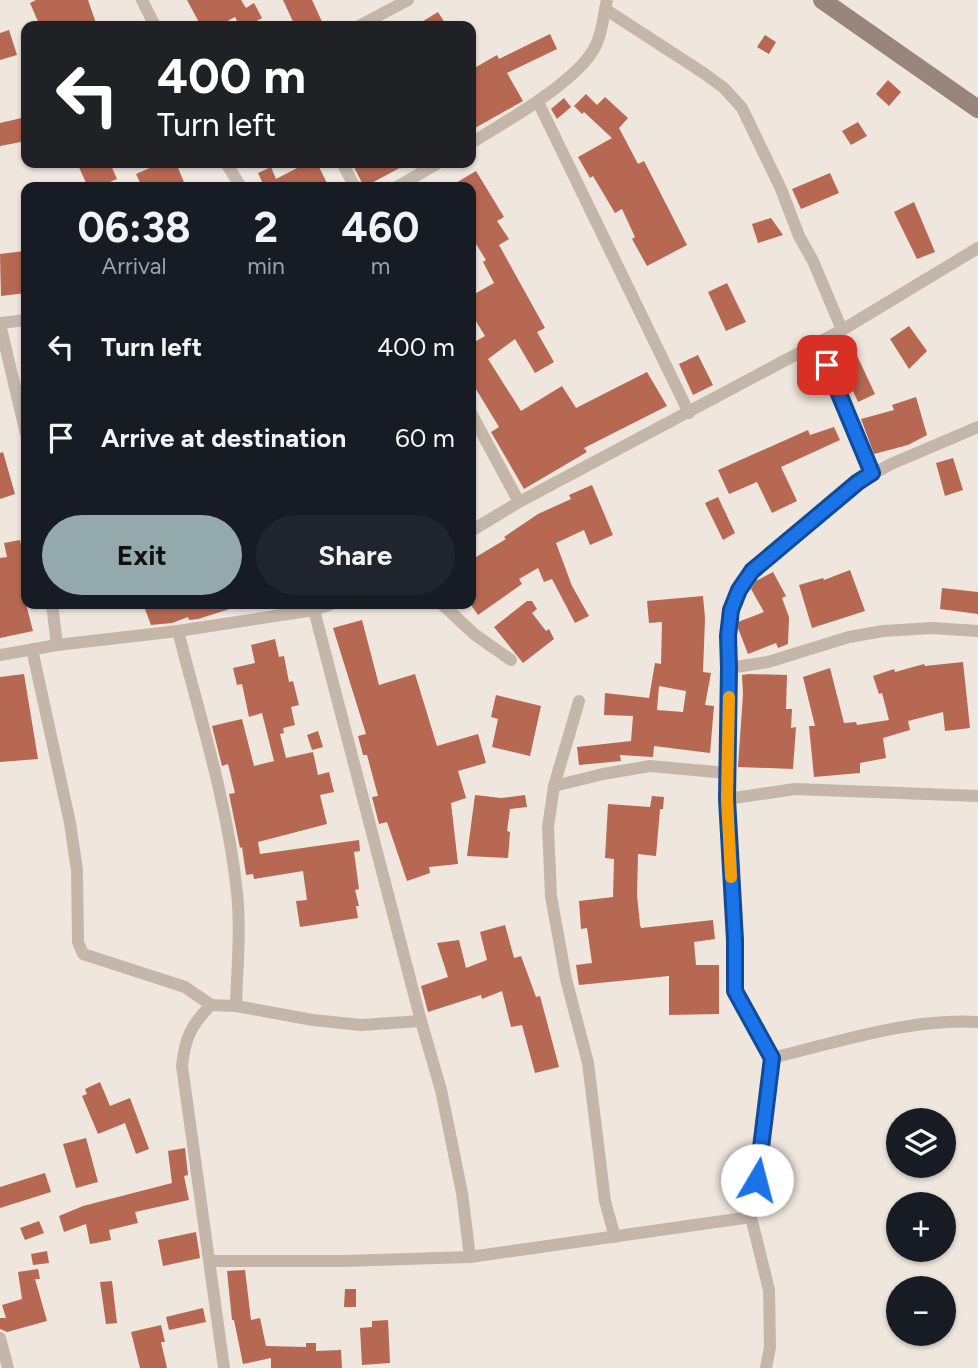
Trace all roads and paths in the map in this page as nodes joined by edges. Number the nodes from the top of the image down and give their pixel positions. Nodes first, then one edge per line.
1 (142, 0) edge
2 (408, 0) edge
3 (822, 0) edge
4 (606, 4) edge
5 (152, 21) edge
6 (368, 21) edge
7 (538, 102) junction
8 (978, 109) edge
9 (476, 140) edge
10 (429, 168) edge
11 (406, 182) edge
12 (978, 248) edge
13 (21, 321) edge
14 (0, 324) edge
15 (842, 330) junction
16 (818, 343) junction
17 (21, 412) edge
18 (690, 413) junction
19 (476, 422) edge
20 (978, 427) edge
21 (872, 473) junction
22 (519, 502) junction
23 (476, 528) edge
24 (53, 609) edge
25 (317, 609) edge
26 (447, 609) edge
27 (314, 610) junction
28 (178, 631) junction
29 (978, 631) edge
30 (57, 645) junction
31 (32, 649) junction
32 (0, 655) edge
33 (511, 660) dead end
34 (729, 668) junction
35 (579, 701) dead end
36 (727, 773) junction
37 (554, 786) junction
38 (978, 796) edge
39 (727, 799) junction
40 (211, 1005) junction
41 (236, 1006) junction
42 (421, 1021) junction
43 (978, 1022) edge
44 (772, 1058) junction
45 (751, 1217) junction
46 (615, 1237) junction
47 (470, 1257) junction
48 (211, 1261) junction
49 (0, 1338) edge
50 (8, 1368) edge
51 (224, 1368) edge
52 (766, 1368) edge

1 - 5 street
2 - 6 street
3 - 8 street
4 - 7 street
4 - 15 street
7 - 9 street
7 - 18 street
10 - 11 street
12 - 15 street
13 - 14 street
14 - 17 street
15 - 16 street
16 - 18 street
16 - 21 street
18 - 22 street
19 - 22 street
20 - 21 street
21 - 34 street
22 - 23 street
24 - 30 street
25 - 27 street
26 - 33 street
27 - 28 street
27 - 42 street
28 - 30 street
28 - 41 street
29 - 34 street
30 - 31 street
31 - 32 street
31 - 40 street
34 - 36 street
35 - 37 street
36 - 37 street
36 - 39 street
37 - 46 street
38 - 39 street
39 - 44 street
40 - 41 street
40 - 48 street
41 - 42 street
42 - 47 street
43 - 44 street
44 - 45 street
45 - 46 street
45 - 52 street
46 - 47 street
47 - 48 street
48 - 51 street
49 - 50 street

